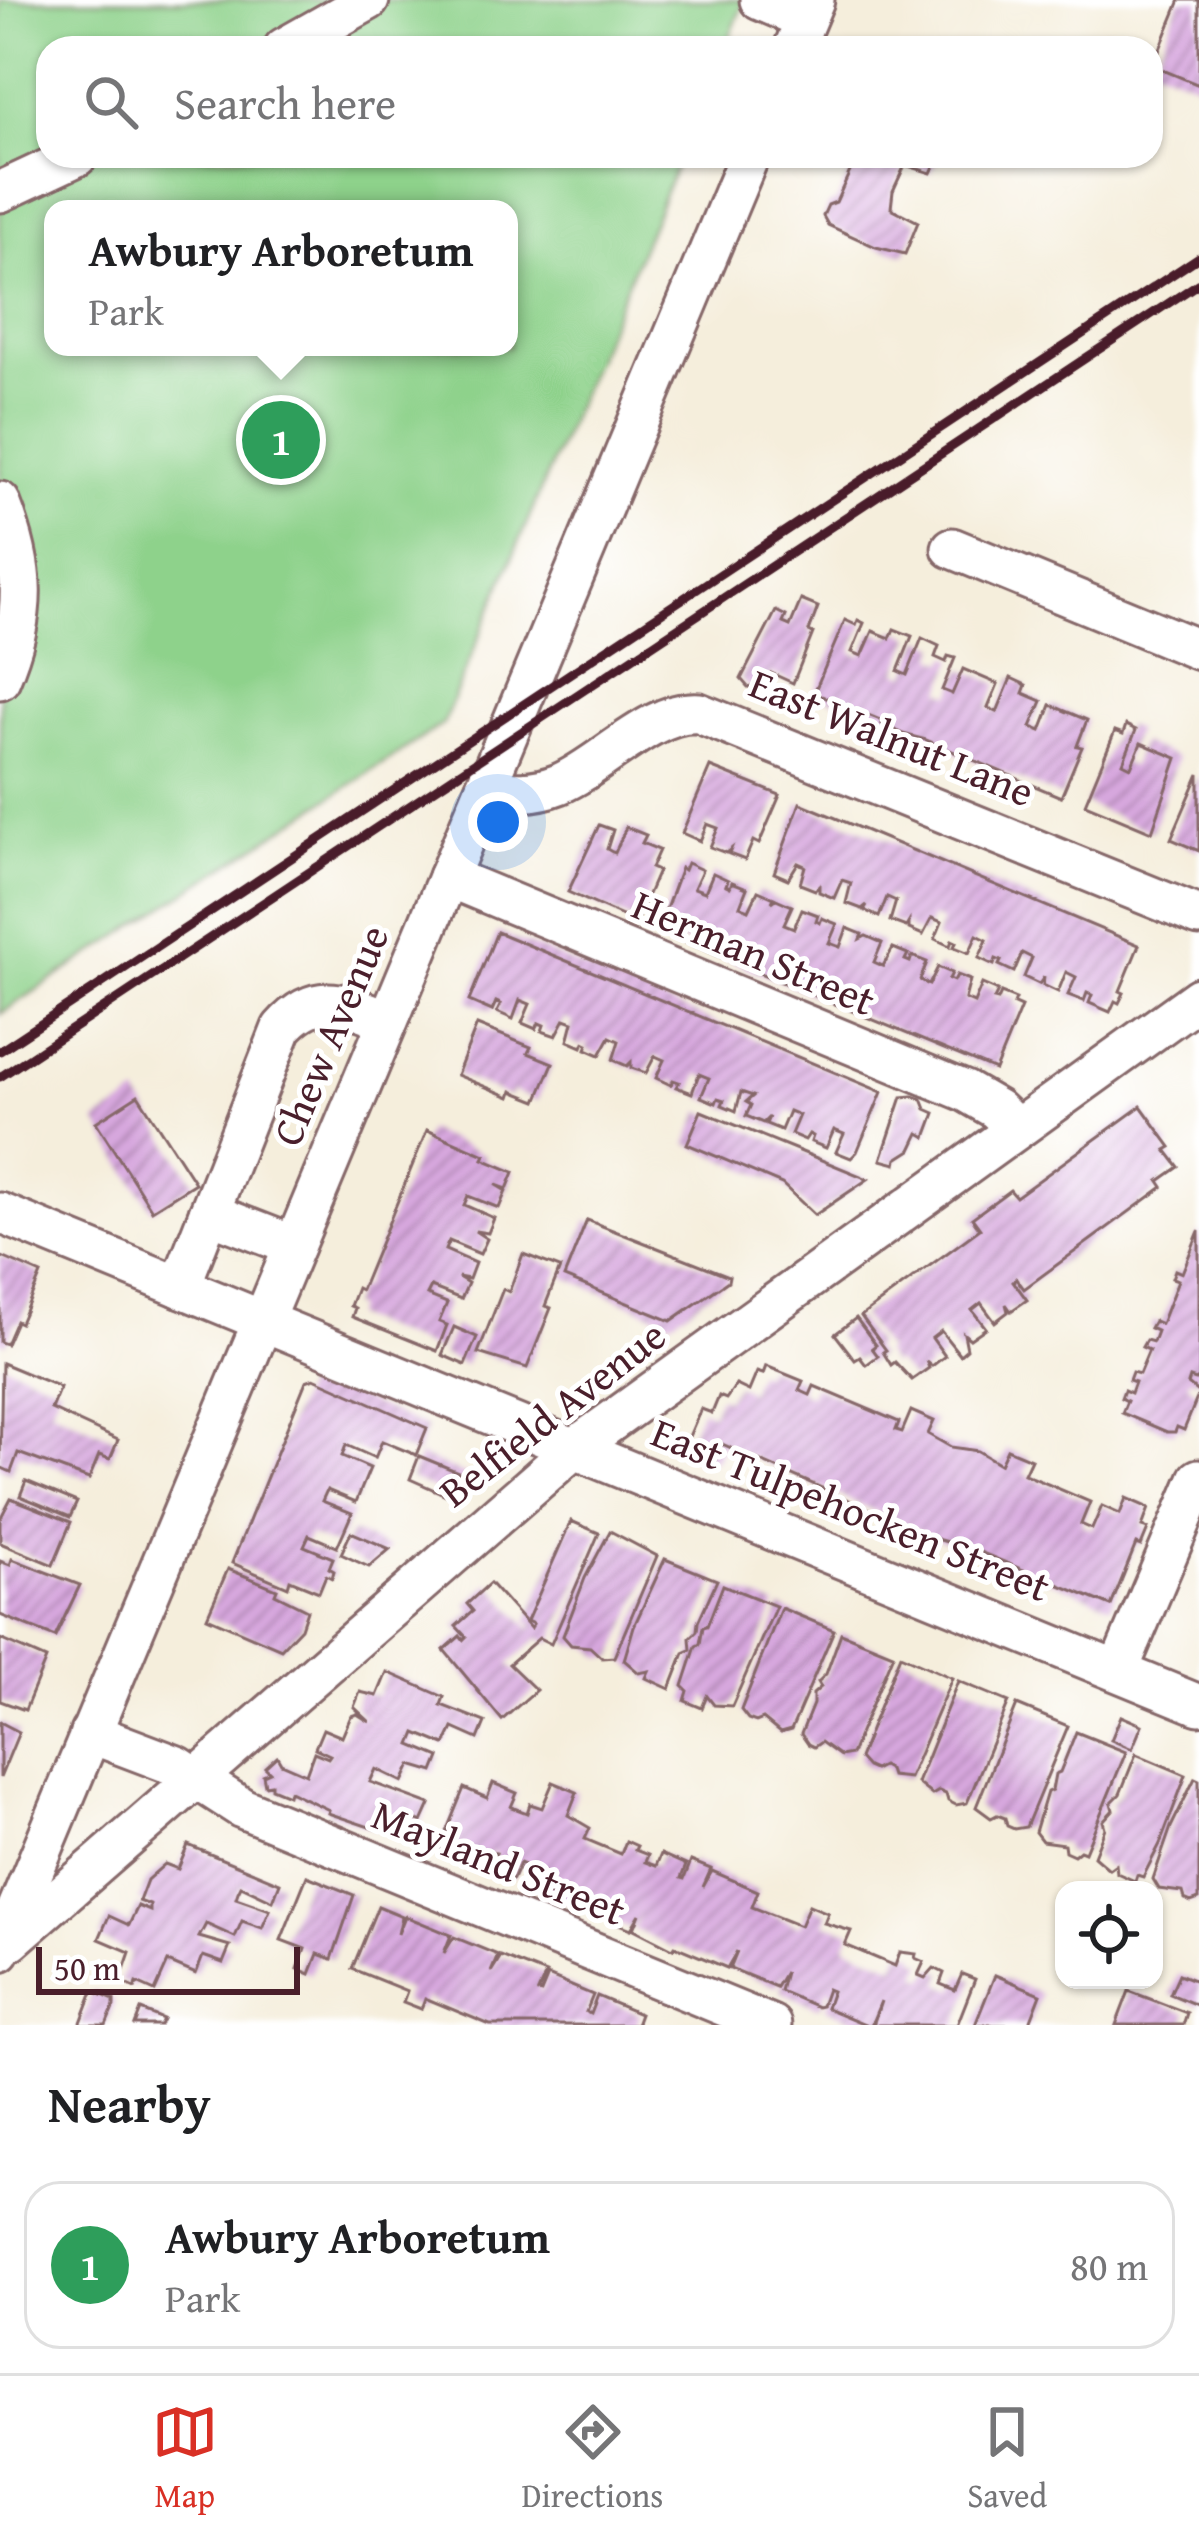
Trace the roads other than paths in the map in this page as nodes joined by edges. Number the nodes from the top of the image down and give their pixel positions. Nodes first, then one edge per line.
1 (369, 0) edge
2 (760, 0) edge
3 (804, 22) edge
4 (305, 36) edge
5 (52, 168) edge
6 (744, 168) edge
7 (0, 193) edge
8 (0, 502) edge
9 (952, 548) dead end
10 (1199, 650) edge
11 (0, 679) edge
12 (484, 789) junction
13 (448, 877) junction
14 (1199, 916) edge
15 (1199, 998) edge
16 (388, 1020) junction
17 (1016, 1128) junction
18 (0, 1213) edge
19 (208, 1213) junction
20 (294, 1246) junction
21 (180, 1287) junction
22 (263, 1319) junction
23 (576, 1447) junction
24 (1199, 1478) edge
25 (1118, 1671) junction
26 (1199, 1705) edge
27 (91, 1733) junction
28 (195, 1778) junction
29 (0, 1950) edge
30 (771, 2025) edge

1 - 4 street
2 - 3 street
5 - 7 street
6 - 12 street, Chew Avenue
8 - 11 street
9 - 10 street
12 - 13 street, Chew Avenue
12 - 14 street, East Walnut Lane
13 - 16 street, Chew Avenue
13 - 17 street, Herman Street
15 - 17 street, Belfield Avenue
16 - 19 street
16 - 20 street, Chew Avenue
17 - 23 street, Belfield Avenue
18 - 21 street, East Tulpehocken Street
19 - 20 street
19 - 21 street
20 - 22 street, Chew Avenue
21 - 22 street, East Tulpehocken Street
22 - 23 street, East Tulpehocken Street
22 - 27 street, Chew Avenue
23 - 25 street, East Tulpehocken Street
23 - 28 street, Belfield Avenue
24 - 25 street
25 - 26 street, East Tulpehocken Street
27 - 28 street, Mayland Street
27 - 29 street, Chew Avenue
28 - 29 street, Belfield Avenue
28 - 30 street, Mayland Street

